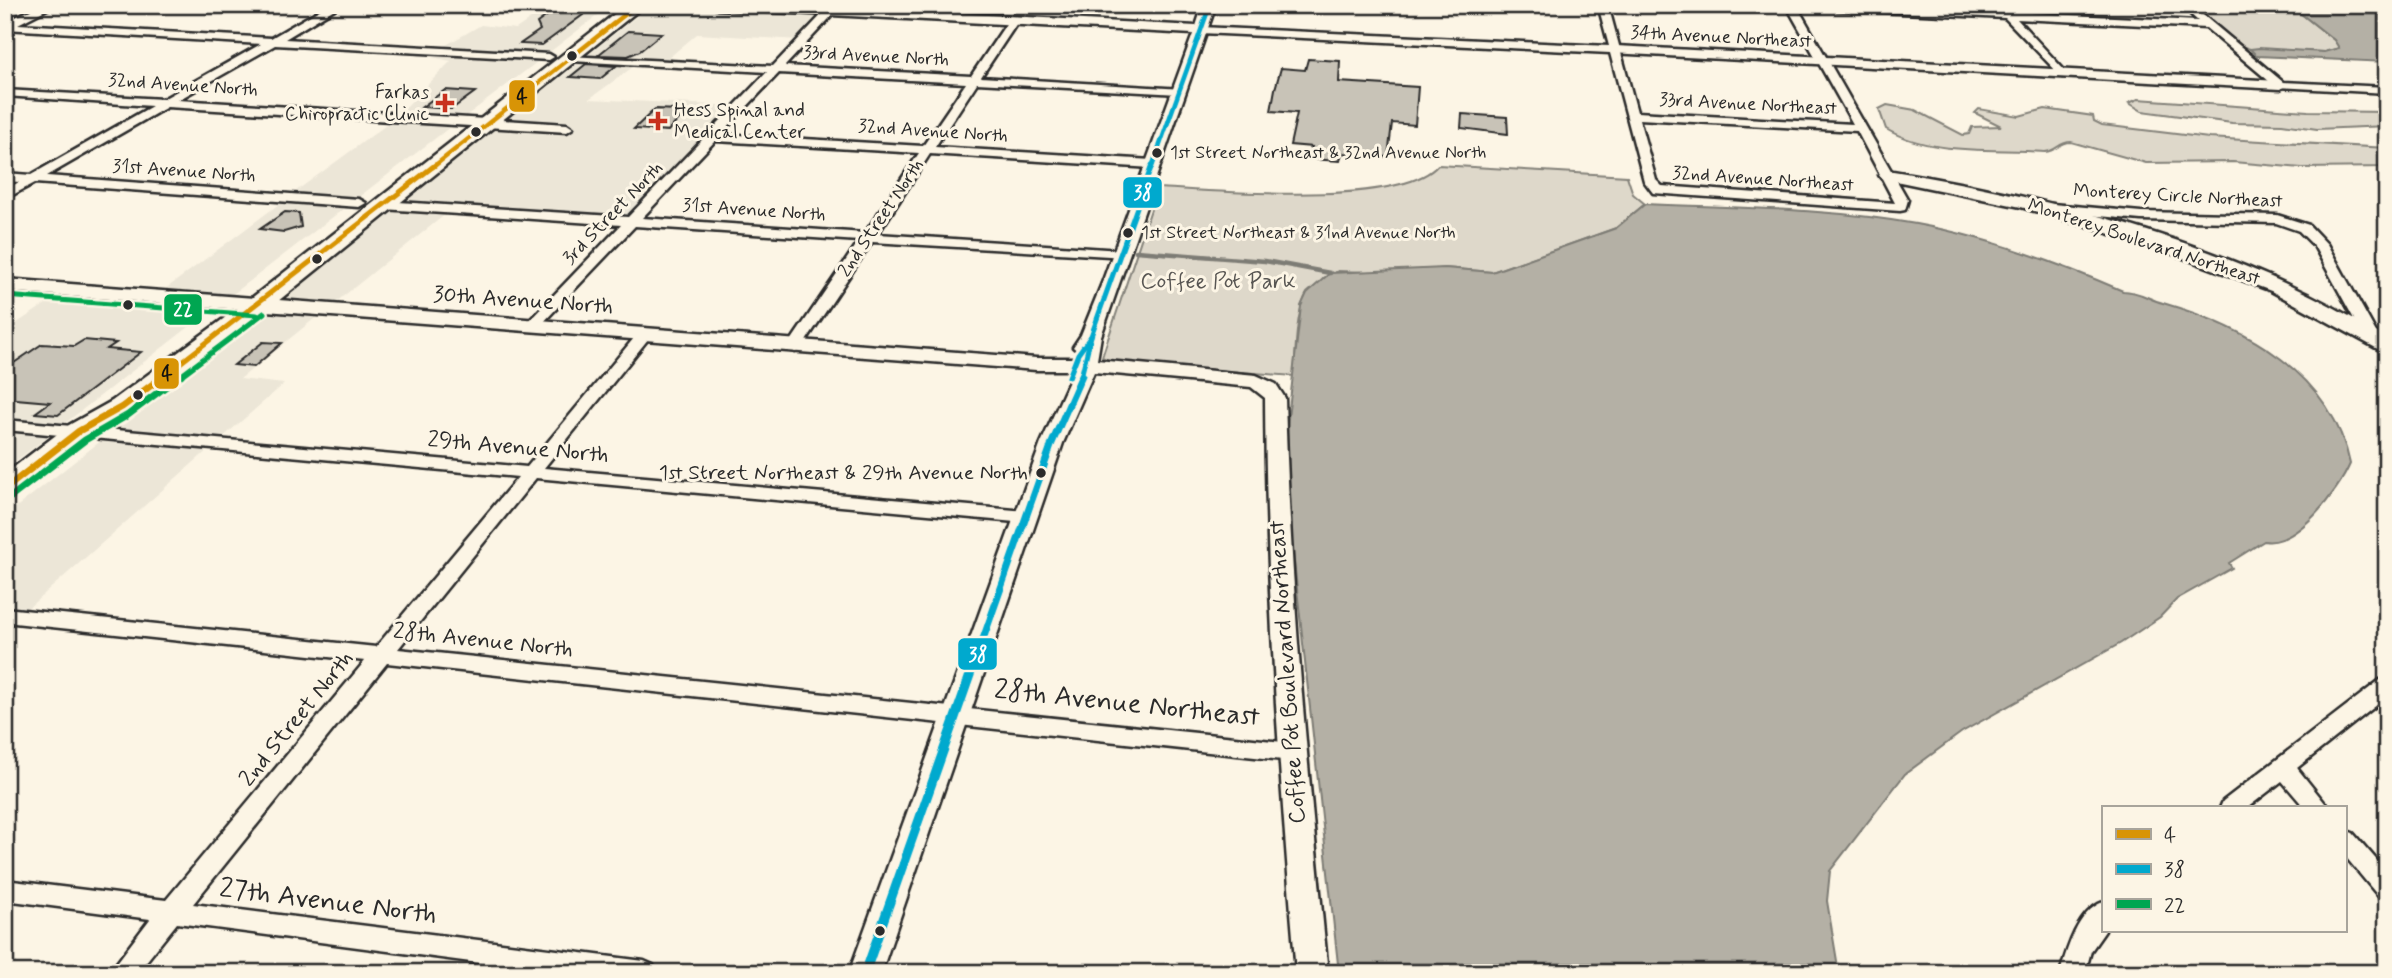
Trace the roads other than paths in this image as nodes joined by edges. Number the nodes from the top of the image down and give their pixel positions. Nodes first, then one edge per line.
1 (50, 5) edge
2 (336, 5) edge
3 (616, 5) edge
4 (637, 5) edge
5 (717, 5) edge
6 (1210, 5) edge
7 (1603, 5) edge
8 (1793, 5) edge
9 (1999, 5) edge
10 (2185, 5) edge
11 (834, 8) edge
12 (2008, 15) junction
13 (1014, 20) junction
14 (8, 24) edge
15 (2209, 25) junction
16 (1201, 30) junction
17 (274, 41) junction
18 (1616, 50) junction
19 (549, 57) junction
20 (571, 58) junction
21 (1823, 61) junction
22 (777, 68) junction
23 (2062, 74) junction
24 (974, 79) junction
25 (2280, 85) junction
26 (533, 88) junction
27 (2387, 90) edge
28 (1179, 91) junction
29 (5, 93) edge
30 (168, 103) junction
31 (1634, 115) junction
32 (464, 122) junction
33 (487, 124) junction
34 (567, 128) dead end
35 (1861, 128) junction
36 (712, 137) junction
37 (927, 150) junction
38 (415, 160) junction
39 (1152, 164) junction
40 (1887, 175) junction
41 (5, 177) edge
42 (33, 179) junction
43 (5, 195) edge
44 (359, 203) junction
45 (383, 205) junction
46 (2048, 208) junction
47 (632, 220) junction
48 (869, 237) junction
49 (1121, 254) junction
50 (5, 285) edge
51 (229, 303) junction
52 (258, 305) junction
53 (532, 326) junction
54 (644, 335) junction
55 (2370, 336) junction
56 (795, 346) junction
57 (2387, 348) edge
58 (1079, 368) junction
59 (1120, 370) joint
60 (1256, 381) joint
61 (5, 425) edge
62 (79, 431) junction
63 (531, 472) junction
64 (5, 489) edge
65 (1026, 517) junction
66 (5, 615) edge
67 (381, 655) junction
68 (2387, 686) edge
69 (956, 716) junction
70 (1292, 752) junction
71 (2283, 767) junction
72 (2234, 806) edge
73 (2316, 806) edge
74 (2346, 841) edge
75 (5, 890) edge
76 (2387, 890) edge
77 (171, 911) junction
78 (2102, 914) edge
79 (121, 973) edge
80 (644, 973) edge
81 (865, 973) edge
82 (1312, 973) edge
83 (2072, 973) edge

1 - 14 street
2 - 17 street
3 - 19 main road
4 - 20 main road
5 - 11 street, 34th Avenue Northeast
6 - 16 street
7 - 18 street
8 - 12 street
8 - 21 street
9 - 12 street
10 - 15 street
11 - 13 street, 34th Avenue Northeast
11 - 22 street, 3rd Street North
12 - 15 street
12 - 23 street
13 - 16 street, 34th Avenue Northeast
13 - 24 street, 2nd Street North
14 - 17 street
15 - 25 street
16 - 18 street, 34th Avenue Northeast
16 - 28 street
17 - 19 street
17 - 30 street
18 - 21 street, 34th Avenue Northeast
18 - 31 street
19 - 26 main road
19 - 32 main road
20 - 22 street, 33rd Avenue North
20 - 26 main road
21 - 23 street, 34th Avenue Northeast
21 - 35 street
22 - 24 street, 33rd Avenue North
22 - 36 street, 3rd Street North
23 - 25 street, 34th Avenue Northeast
24 - 28 street, 33rd Avenue North
24 - 37 street, 2nd Street North
25 - 27 street, 34th Avenue Northeast
26 - 33 main road
28 - 39 street
29 - 30 street, 32nd Avenue North
30 - 32 street, 32nd Avenue North
30 - 42 street
31 - 35 street, 33rd Avenue Northeast
31 - 40 street, 32nd Avenue Northeast
32 - 33 street, 32nd Avenue North
32 - 38 main road
33 - 34 street, 32nd Avenue North
33 - 45 main road
35 - 40 street
36 - 37 street, 32nd Avenue North
36 - 47 street, 3rd Street North
37 - 39 street, 32nd Avenue North
37 - 48 street, 2nd Street North
38 - 44 main road
38 - 45 main road
39 - 49 street
40 - 46 street, Monterey Boulevard Northeast
41 - 42 street, 31st Avenue North
42 - 43 street
42 - 44 street, 31st Avenue North
44 - 51 main road
45 - 47 street, 31st Avenue North
45 - 52 main road
46 - 55 street, Monterey Boulevard Northeast
46 - 55 street, Monterey Circle Northeast
47 - 48 street, 31st Avenue North
47 - 53 street, 3rd Street North
48 - 49 street, 31st Avenue North
48 - 56 street, 2nd Street North
49 - 58 street
50 - 51 street, 30th Avenue North
51 - 52 street, 30th Avenue North
51 - 62 main road
52 - 53 street, 30th Avenue North
52 - 62 main road
53 - 54 street, 30th Avenue North
54 - 56 street, 30th Avenue North
54 - 63 street, 2nd Street North
55 - 57 street, Monterey Boulevard Northeast
56 - 58 street, 30th Avenue North
58 - 59 street, 30th Avenue North
58 - 65 street
59 - 60 street
60 - 70 street, Coffee Pot Boulevard Northeast
61 - 62 street, 29th Avenue North
62 - 63 street, 29th Avenue North
62 - 64 main road
63 - 65 street, 29th Avenue North
63 - 67 street, 2nd Street North
65 - 69 street
66 - 67 street, 28th Avenue North
67 - 69 street, 28th Avenue North
67 - 77 street, 2nd Street North
68 - 71 street
69 - 70 street, 28th Avenue Northeast
69 - 81 street
70 - 82 street, Coffee Pot Boulevard Northeast
71 - 72 street
71 - 73 street
74 - 76 street
75 - 77 street, 27th Avenue North
77 - 79 street, 2nd Street North
77 - 80 street, 27th Avenue North
78 - 83 street

